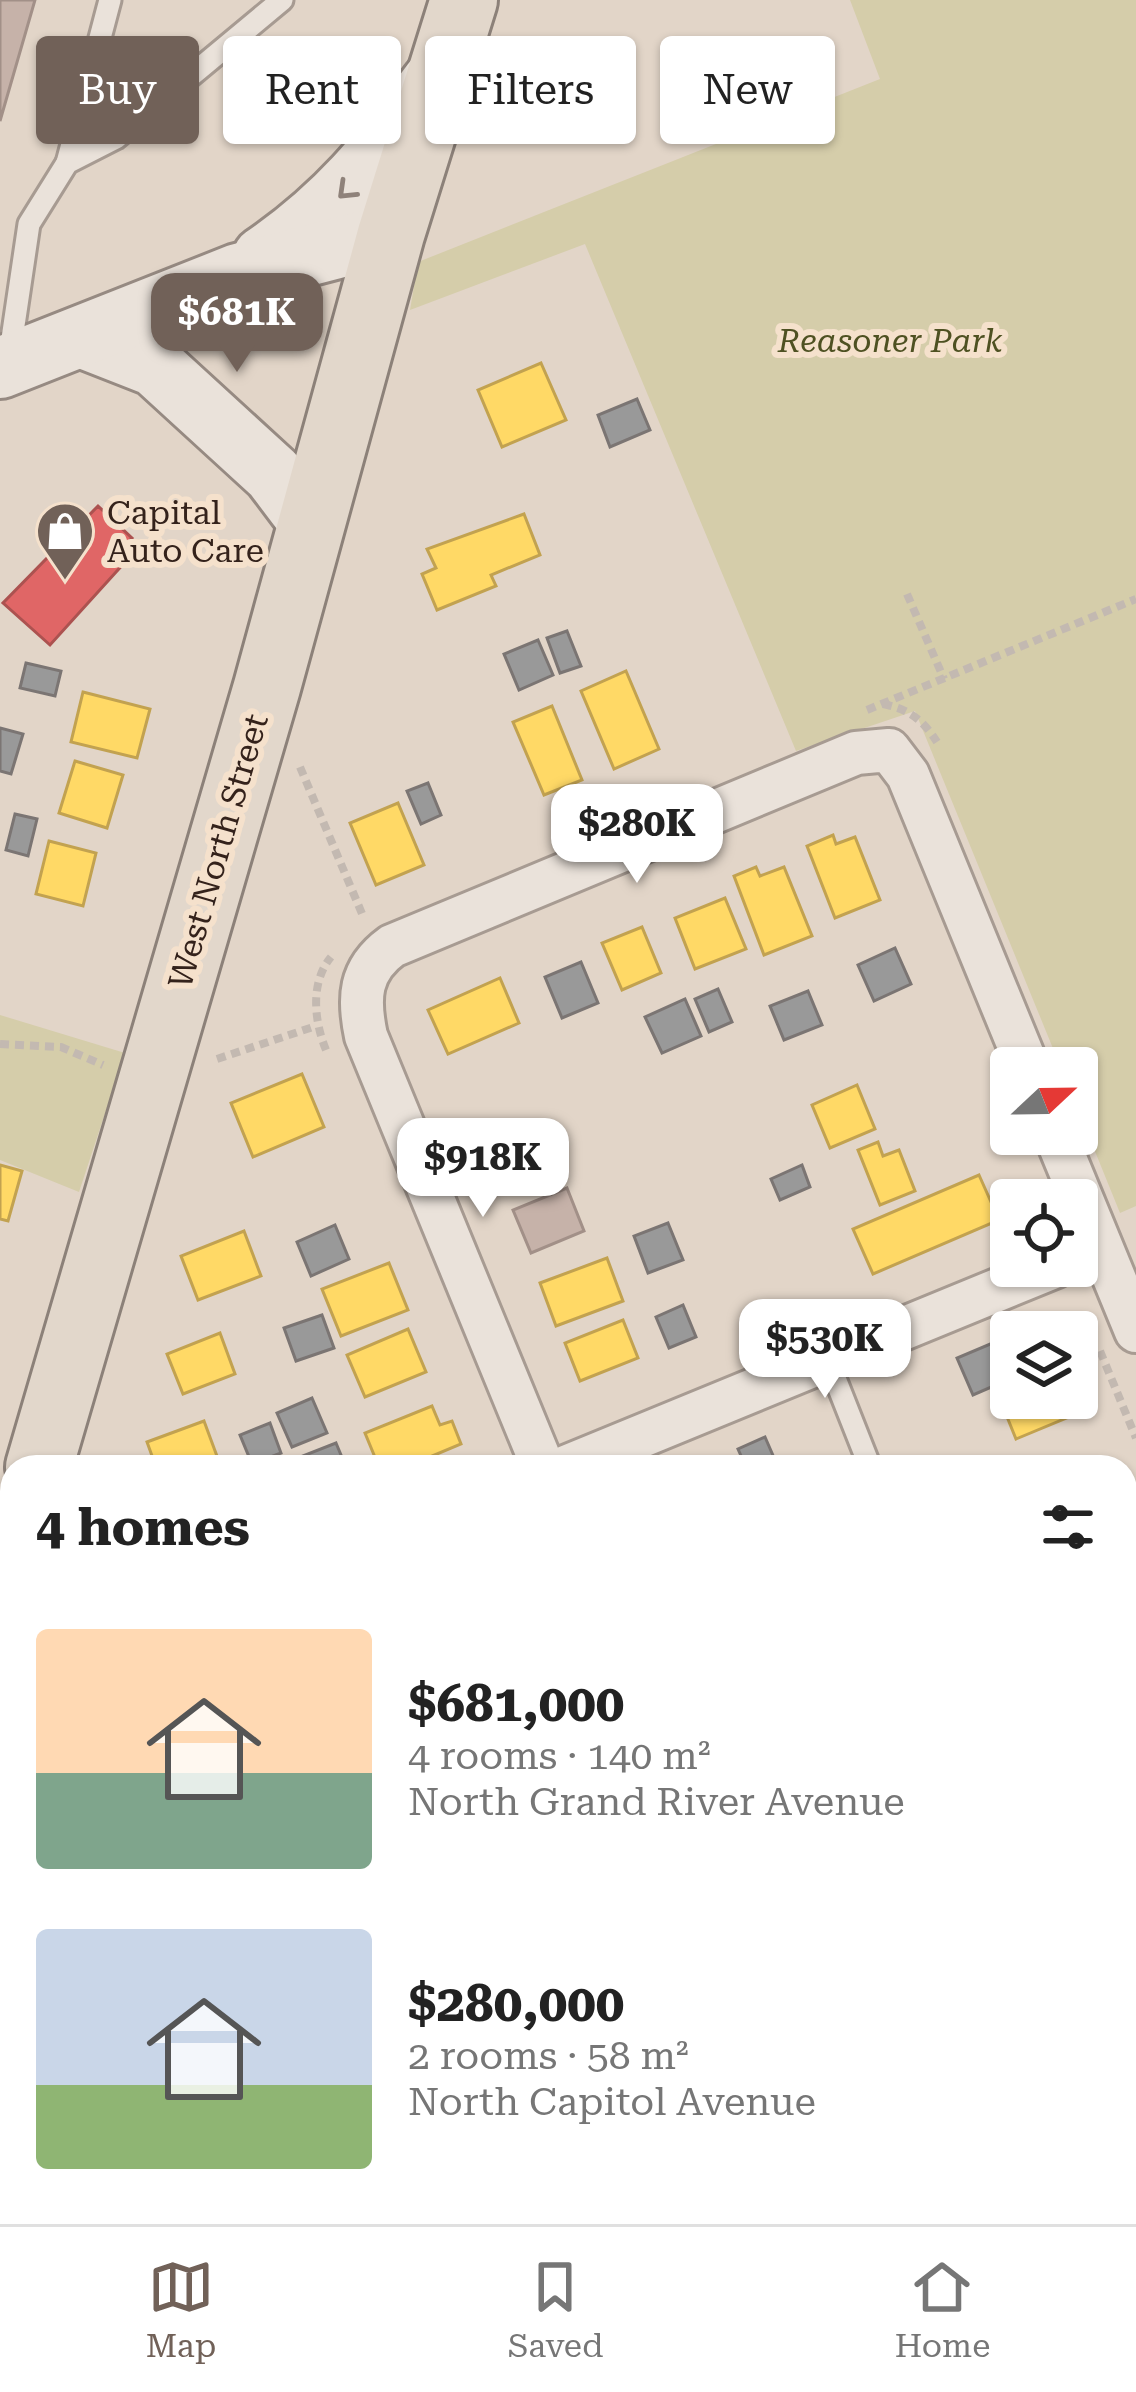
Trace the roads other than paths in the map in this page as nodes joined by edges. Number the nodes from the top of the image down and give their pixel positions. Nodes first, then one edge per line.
1 (110, 0) edge
2 (282, 0) edge
3 (464, 0) edge
4 (453, 36) edge
5 (425, 91) edge
6 (425, 124) edge
7 (67, 163) junction
8 (391, 234) junction
9 (238, 274) junction
10 (81, 338) junction
11 (4, 366) edge
12 (310, 523) junction
13 (1019, 1047) edge
14 (1064, 1155) edge
15 (1105, 1246) edge
16 (1004, 1287) edge
17 (1136, 1331) edge
18 (826, 1358) junction
19 (42, 1455) edge
20 (538, 1455) edge
21 (595, 1455) edge
22 (865, 1455) edge

1 - 7 lane
2 - 7 lane
3 - 4 main road, West North Street
5 -> 9 street
6 - 8 main road, West North Street
7 - 11 lane
8 - 9 street
8 - 12 main road, West North Street
9 - 10 street
10 - 11 street
10 - 12 street
12 - 19 main road, West North Street
13 - 20 street
14 - 15 street
15 - 17 street
16 - 18 street
18 - 21 street
18 - 22 lane

